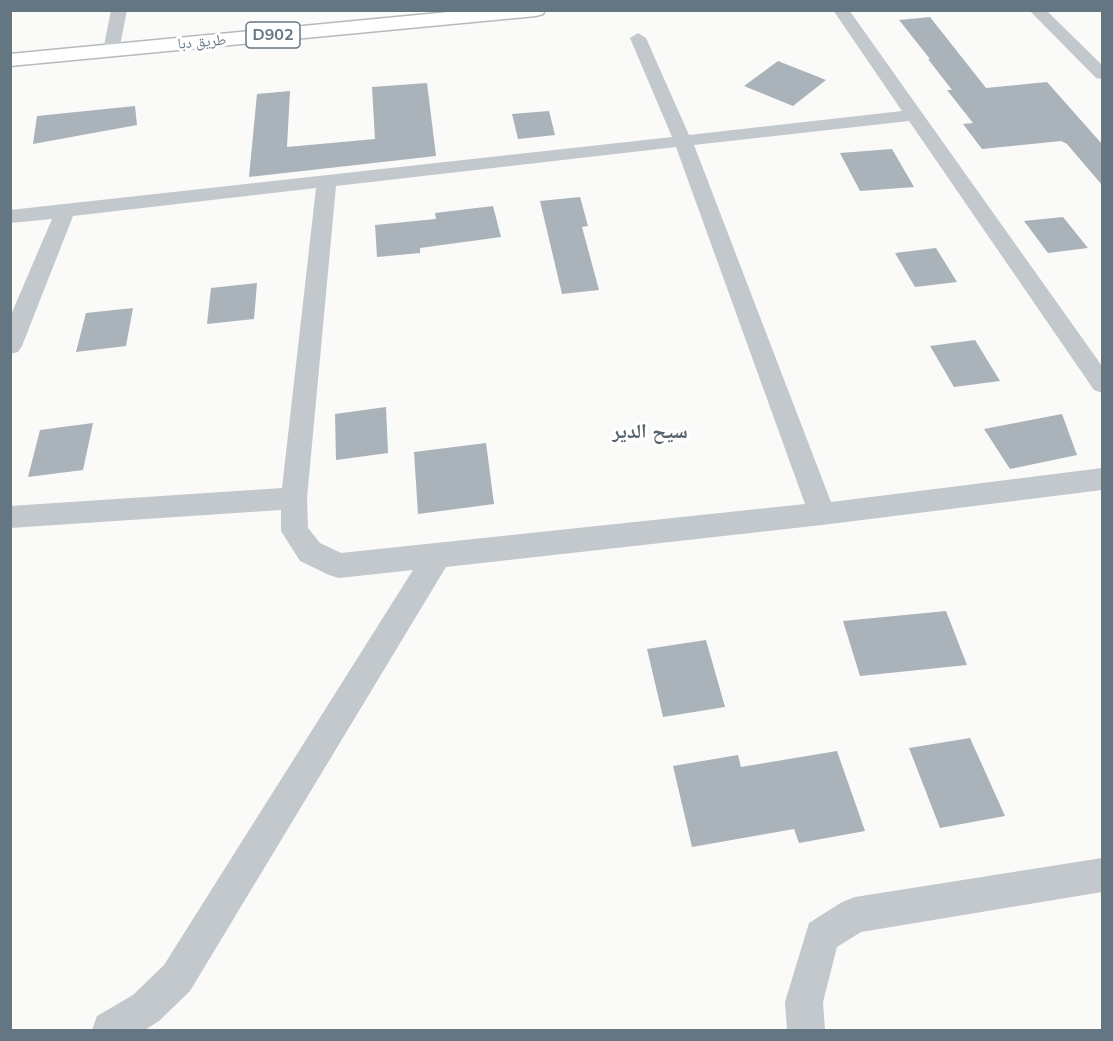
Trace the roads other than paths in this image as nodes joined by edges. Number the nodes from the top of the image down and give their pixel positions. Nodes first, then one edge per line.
1 (119, 10) edge
2 (536, 10) edge
3 (841, 10) edge
4 (1037, 10) edge
5 (638, 38) dead end
6 (111, 51) junction
7 (10, 60) edge
8 (1102, 74) edge
9 (914, 115) junction
10 (683, 141) junction
11 (327, 182) junction
12 (65, 212) junction
13 (10, 217) edge
14 (10, 346) edge
15 (1102, 384) edge
16 (1102, 478) edge
17 (294, 498) junction
18 (822, 514) junction
19 (10, 516) edge
20 (438, 555) junction
21 (1102, 875) edge
22 (111, 1030) edge
23 (806, 1030) edge

1 - 6 street
2 - 6 main road, طريق دبا / D902
3 - 9 street
4 - 8 street
5 - 10 street
6 - 7 main road, طريق دبا / D902
9 - 10 street
9 - 15 street
10 - 11 street
10 - 18 street
11 - 12 street
11 - 17 street
12 - 13 street
12 - 14 street
16 - 18 street
17 - 19 street
17 - 20 street
18 - 20 street
20 - 22 street
21 - 23 street

